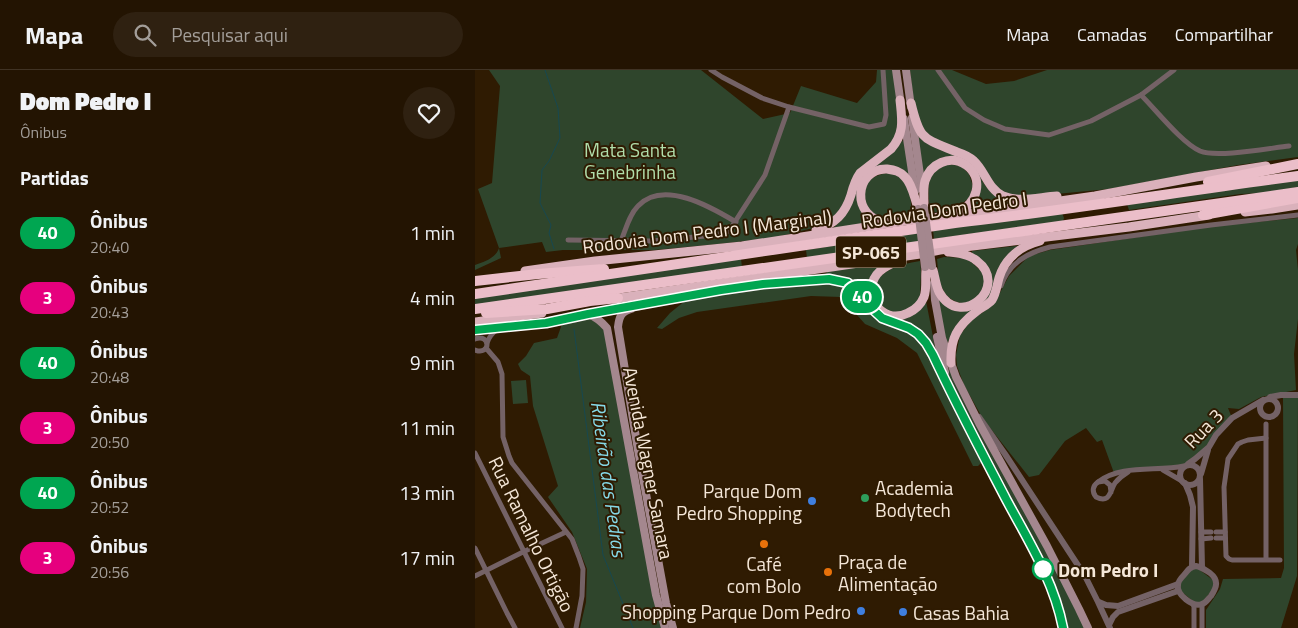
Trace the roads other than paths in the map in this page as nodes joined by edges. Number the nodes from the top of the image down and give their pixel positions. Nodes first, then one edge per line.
1 (711, 70) edge
2 (883, 70) edge
3 (896, 70) edge
4 (906, 70) edge
5 (938, 70) edge
6 (1174, 70) edge
7 (1141, 95) junction
8 (900, 100) junction
9 (911, 103) junction
10 (789, 107) junction
11 (1289, 146) dead end
12 (1298, 163) edge
13 (1298, 176) edge
14 (1298, 192) edge
15 (1095, 196) junction
16 (1153, 196) junction
17 (1298, 198) edge
18 (1298, 205) edge
19 (921, 207) junction
20 (1203, 215) junction
21 (1298, 215) edge
22 (938, 217) junction
23 (905, 221) junction
24 (736, 222) junction
25 (1069, 234) junction
26 (568, 240) dead end
27 (621, 241) junction
28 (742, 246) junction
29 (940, 250) junction
30 (919, 254) junction
31 (682, 264) junction
32 (929, 268) junction
33 (475, 280) edge
34 (475, 294) edge
35 (618, 298) junction
36 (993, 299) junction
37 (647, 303) junction
38 (475, 309) edge
39 (475, 314) edge
40 (588, 314) junction
41 (475, 322) edge
42 (501, 327) junction
43 (618, 327) junction
44 (607, 328) junction
45 (475, 330) edge
46 (475, 339) edge
47 (487, 346) junction
48 (475, 351) edge
49 (951, 363) junction
50 (1289, 394) junction
51 (1298, 395) edge
52 (954, 397) junction
53 (1265, 399) junction
54 (972, 409) junction
55 (1278, 410) junction
56 (1241, 412) junction
57 (1263, 415) junction
58 (1266, 424) dead end
59 (1266, 438) junction
60 (1209, 447) junction
61 (475, 453) edge
62 (1186, 465) junction
63 (1160, 469) junction
64 (1130, 471) junction
65 (1200, 477) junction
66 (1098, 482) junction
67 (1183, 482) junction
68 (1111, 492) junction
69 (566, 532) junction
70 (1225, 532) junction
71 (1201, 535) junction
72 (1225, 538) junction
73 (475, 548) edge
74 (523, 552) junction
75 (1265, 560) junction
76 (1280, 560) dead end
77 (1192, 566) junction
78 (1201, 567) junction
79 (487, 571) junction
80 (475, 576) edge
81 (1178, 588) junction
82 (1099, 602) junction
83 (1193, 604) junction
84 (1202, 604) junction
85 (1109, 626) edge
86 (515, 628) edge
87 (561, 628) edge
88 (576, 628) edge
89 (665, 628) edge
90 (673, 628) edge
91 (1063, 628) edge
92 (1088, 628) edge
93 (1194, 628) edge
94 (1202, 628) edge

1 - 10 street
2 - 10 street
3 - 8 main road
4 - 9 main road
5 - 7 street
6 - 7 street
7 - 11 street
8 - 19 main road
8 - 28 highway
9 - 15 highway
9 - 19 main road
10 - 24 street
12 - 15 highway, Rodovia Dom Pedro I (Marginal) / SP-065
12 - 16 highway
13 - 16 highway, Rodovia Dom Pedro I / SP-065
14 - 38 highway, Rodovia Dom Pedro I / SP-065
15 - 22 highway, Rodovia Dom Pedro I (Marginal) / SP-065
16 - 31 highway, Rodovia Dom Pedro I / SP-065
17 - 20 highway
18 - 20 highway
19 - 22 highway
19 - 23 highway
19 - 32 main road, bridge
20 - 25 highway, SP-065
21 - 36 street
22 - 23 highway, Rodovia Dom Pedro I (Marginal) / SP-065
23 - 28 highway, Rodovia Dom Pedro I (Marginal) / SP-065
24 - 27 street
24 - 27 street
25 - 29 highway, SP-065
25 - 36 highway
26 - 27 street
28 - 33 highway, Rodovia Dom Pedro I (Marginal) / SP-065
29 - 30 highway, SP-065
29 - 32 highway
30 - 32 highway
30 - 35 highway, SP-065
31 - 33 highway
31 - 34 highway, Rodovia Dom Pedro I / SP-065
32 - 49 main road
32 - 52 main road
35 - 39 highway
35 - 41 highway, SP-065
36 - 49 highway
37 - 40 main road
37 - 43 main road
37 - 52 main road
40 - 42 main road
40 - 44 main road
42 - 45 main road
42 - 47 street
43 - 44 main road
43 - 90 main road, Avenida Wagner Samara
44 - 89 main road, Avenida Wagner Samara
46 - 47 street
47 - 48 street
47 - 69 street
49 - 54 main road
50 - 51 street, Rua 3
50 - 53 street, Rua 3
50 - 55 street
52 - 91 main road
53 - 55 street
53 - 56 street, Rua 3
53 - 57 street
54 - 82 street
54 - 92 main road
55 - 57 street
56 - 57 street, Rua 3
56 - 60 street, Rua 3
58 - 59 street
59 - 70 street
59 - 75 street
60 - 62 street, Rua 3
60 - 65 street
61 - 74 street, Rua Ramalho Ortigão
62 - 63 street
62 - 65 street
62 - 67 street
63 - 64 street
63 - 67 street
64 - 66 street
64 - 68 street
65 - 67 street
65 - 71 street
66 - 68 street
66 - 68 street
67 - 77 street
69 - 74 street
69 - 88 street
70 - 71 street
70 - 72 street
71 - 72 street
71 - 78 street
72 - 75 street
73 - 79 street
74 - 79 street
74 - 87 street, Rua Ramalho Ortigão
75 - 76 street
77 - 78 street
77 - 81 street
78 - 84 street
79 - 80 street
79 - 86 street
81 - 82 street
81 - 83 street
81 - 85 street
82 - 85 street
83 - 84 street
83 - 93 street
84 - 94 street

